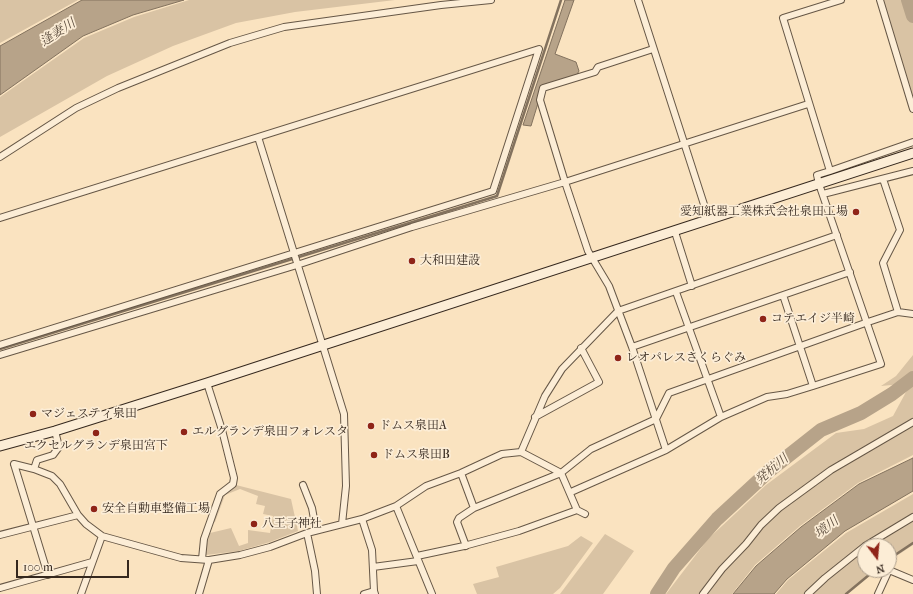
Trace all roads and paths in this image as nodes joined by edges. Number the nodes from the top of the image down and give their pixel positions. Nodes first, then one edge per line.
1 (491, 0) edge
2 (638, 0) edge
3 (841, 0) edge
4 (880, 0) edge
5 (653, 48) junction
6 (808, 104) junction
7 (913, 109) edge
8 (258, 137) junction
9 (913, 142) edge
10 (684, 144) junction
11 (913, 153) edge
12 (0, 157) edge
13 (830, 170) junction
14 (913, 171) edge
15 (883, 179) junction
16 (565, 182) junction
17 (819, 184) junction
18 (488, 193) junction
19 (823, 194) junction
20 (491, 204) junction
21 (0, 218) edge
22 (709, 220) junction
23 (674, 232) junction
24 (837, 235) junction
25 (294, 252) junction
26 (592, 258) junction
27 (297, 264) junction
28 (850, 272) junction
29 (692, 286) junction
30 (676, 292) junction
31 (783, 295) junction
32 (618, 311) junction
33 (898, 312) junction
34 (913, 314) edge
35 (868, 322) junction
36 (689, 328) junction
37 (0, 345) edge
38 (322, 345) junction
39 (799, 346) junction
40 (632, 347) junction
41 (581, 348) junction
42 (0, 355) edge
43 (707, 379) junction
44 (207, 383) junction
45 (813, 386) junction
46 (535, 417) junction
47 (721, 417) junction
48 (656, 419) junction
49 (912, 423) edge
50 (55, 431) junction
51 (0, 446) edge
52 (666, 450) junction
53 (522, 452) junction
54 (34, 469) junction
55 (461, 473) junction
56 (561, 473) junction
57 (303, 485) dead end
58 (571, 492) junction
59 (396, 506) junction
60 (474, 508) junction
61 (578, 510) junction
62 (585, 514) dead end
63 (78, 515) junction
64 (913, 516) edge
65 (362, 519) junction
66 (342, 524) junction
67 (34, 527) junction
68 (316, 530) junction
69 (307, 532) junction
70 (0, 536) edge
71 (102, 536) junction
72 (878, 538) edge
73 (466, 546) junction
74 (857, 552) edge
75 (202, 559) junction
76 (418, 559) junction
77 (209, 560) junction
78 (92, 562) junction
79 (373, 567) junction
80 (897, 573) edge
81 (48, 575) junction
82 (885, 578) edge
83 (913, 580) edge
84 (0, 588) edge
85 (375, 592) edge
86 (81, 594) edge
87 (199, 594) edge
88 (317, 594) edge
89 (364, 594) edge
90 (432, 594) edge
91 (703, 594) edge
92 (808, 594) edge
93 (878, 594) edge

1 - 12 street
2 - 5 street
3 - 6 street
4 - 7 street
5 - 10 street
5 - 16 street
6 - 10 street
6 - 13 street
8 - 18 street
8 - 21 street
8 - 25 street
9 - 13 street
10 - 16 street
10 - 22 street
11 - 17 street
13 - 17 street
14 - 15 street
15 - 19 street
15 - 33 street
16 - 20 street
16 - 26 street
17 - 19 street
17 - 22 street
18 - 20 street
18 - 25 street
19 - 24 street
20 - 27 street
22 - 23 street
23 - 26 street
23 - 29 street
24 - 28 street
24 - 29 street
25 - 27 street
25 - 37 street
26 - 32 street
26 - 38 street
27 - 38 street
27 - 42 street
28 - 31 street
28 - 35 street
29 - 30 street
30 - 32 street
30 - 36 street
31 - 36 street
31 - 39 street
32 - 40 street
32 - 41 street
33 - 34 street
33 - 35 street
35 - 39 street
35 - 45 street
36 - 40 street
36 - 43 street
38 - 44 street
38 - 66 street
39 - 43 street
39 - 45 street
40 - 48 street
41 - 46 street
41 - 46 street
43 - 47 street
43 - 48 street
44 - 50 street
44 - 75 street
45 - 47 street
46 - 53 street
47 - 52 street
48 - 52 street
48 - 56 street
49 - 91 street
50 - 51 street
50 - 54 street
52 - 58 street
53 - 55 street
53 - 56 street
54 - 63 street
54 - 67 street
55 - 59 street
55 - 60 street
56 - 58 street
56 - 60 street
57 - 68 street
58 - 61 street
59 - 65 street
59 - 76 street
60 - 73 street
61 - 62 street
61 - 73 street
63 - 67 street
63 - 71 street
64 - 72 street
65 - 66 street
65 - 79 street
66 - 68 street
67 - 70 street
67 - 81 street
68 - 69 street
69 - 77 street
69 - 88 street
71 - 75 street
71 - 78 street
73 - 76 street
74 - 92 street
75 - 77 street
76 - 79 street
76 - 90 street
77 - 87 street
78 - 81 street
78 - 86 street
79 - 85 street
80 - 83 street
81 - 84 street
82 - 93 street
85 - 89 street

